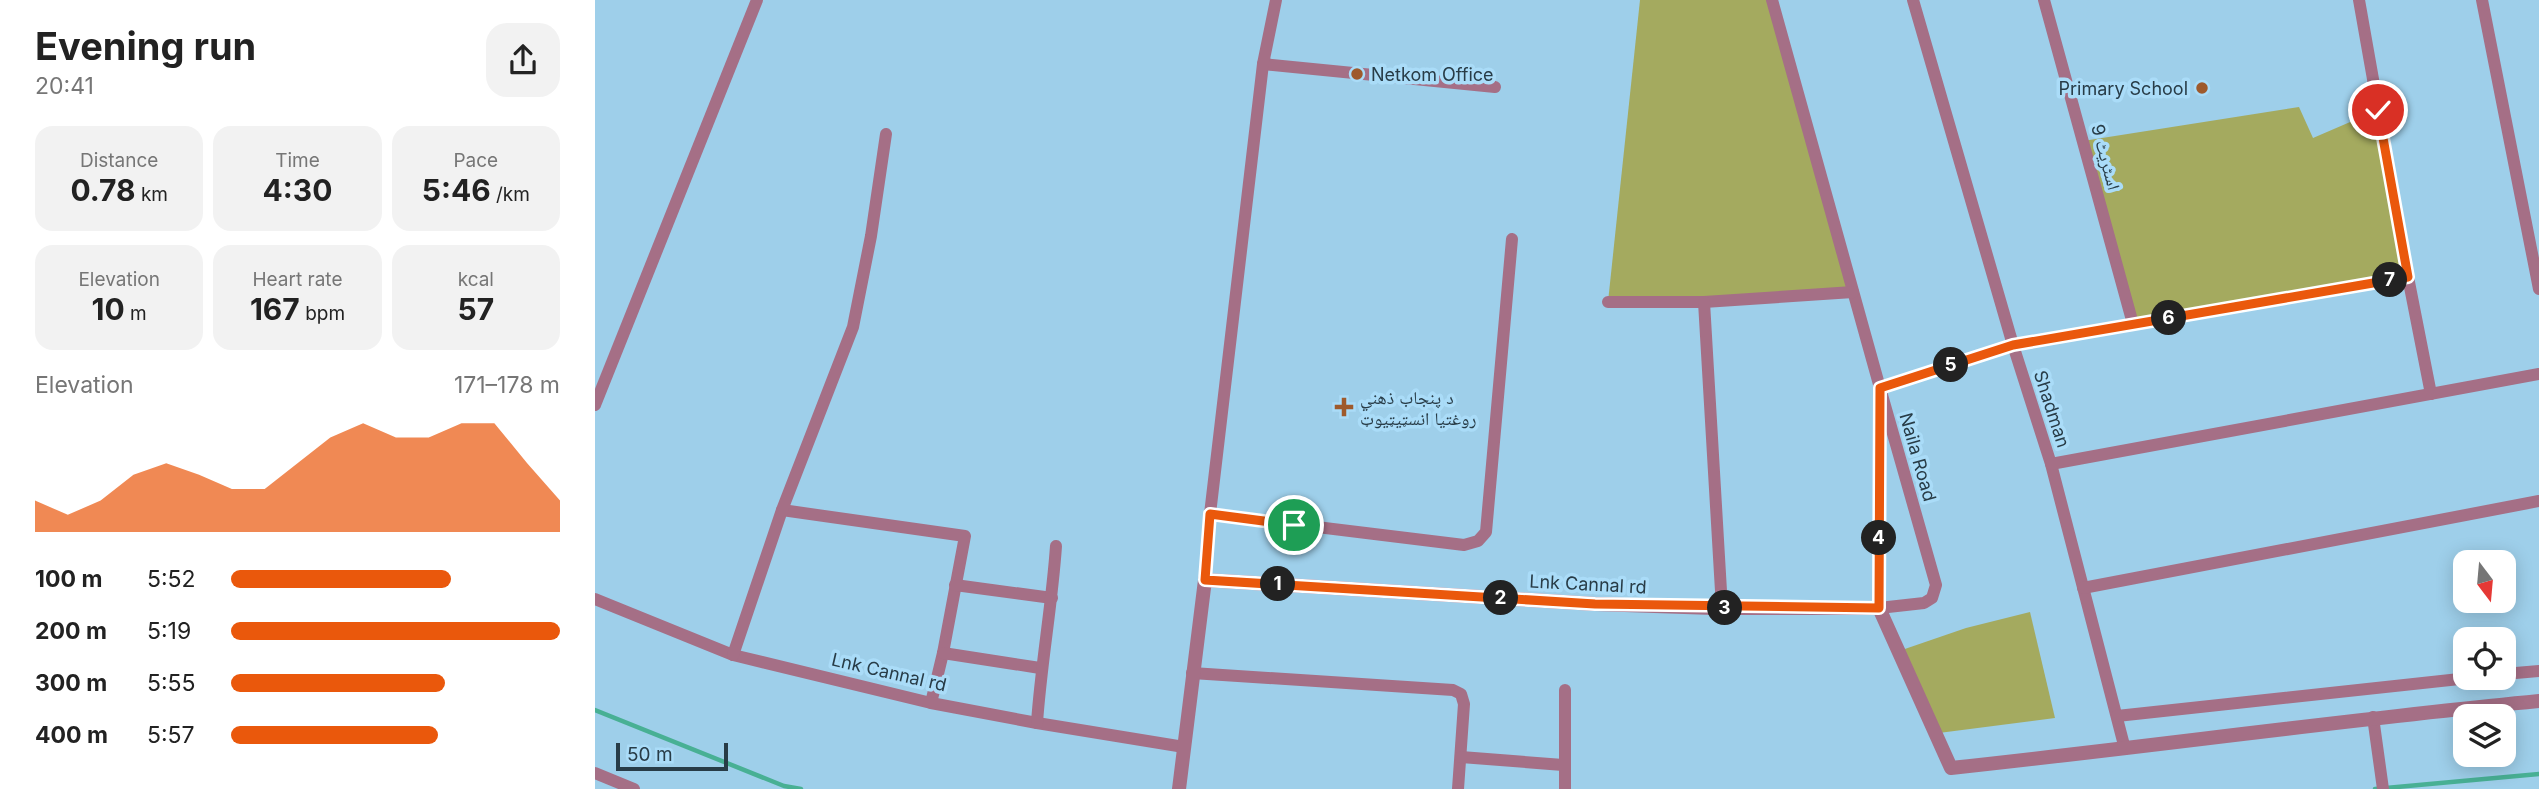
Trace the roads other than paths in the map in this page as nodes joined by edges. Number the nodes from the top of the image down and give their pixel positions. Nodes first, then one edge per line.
1 (757, 0) edge
2 (1276, 0) edge
3 (1772, 0) edge
4 (1913, 0) edge
5 (2044, 0) edge
6 (2359, 0) edge
7 (2482, 0) edge
8 (1263, 64) junction
9 (1495, 88) dead end
10 (886, 134) dead end
11 (1512, 239) dead end
12 (2408, 277) junction
13 (2539, 289) edge
14 (1853, 292) junction
15 (1608, 302) dead end
16 (1704, 302) junction
17 (2133, 324) junction
18 (2013, 345) junction
19 (2539, 374) edge
20 (1880, 388) junction
21 (2431, 394) junction
22 (595, 405) edge
23 (2051, 464) junction
24 (2539, 501) edge
25 (782, 510) junction
26 (1210, 514) junction
27 (1056, 546) dead end
28 (1205, 580) junction
29 (955, 585) junction
30 (2083, 588) junction
31 (1052, 598) junction
32 (595, 599) edge
33 (1722, 608) junction
34 (1879, 608) junction
35 (943, 653) junction
36 (733, 655) junction
37 (1040, 668) junction
38 (2539, 671) edge
39 (1192, 673) junction
40 (2516, 673) edge
41 (2453, 680) edge
42 (1565, 690) dead end
43 (2539, 701) edge
44 (931, 703) junction
45 (2117, 716) junction
46 (2373, 717) junction
47 (1037, 723) junction
48 (1184, 747) junction
49 (2125, 749) junction
50 (1461, 757) junction
51 (1563, 765) junction
52 (595, 773) edge
53 (634, 789) edge
54 (1179, 789) edge
55 (1458, 789) edge
56 (1565, 789) edge
57 (2383, 789) edge

1 - 22 street
2 - 8 street
3 - 14 street, Naila Road
4 - 18 street, Shadman
5 - 17 street, اسٹریٹ 9
6 - 12 street
7 - 13 street
8 - 9 street
8 - 26 street
10 - 25 street
11 - 26 street
12 - 17 street
12 - 21 street
14 - 16 street
14 - 20 street, Naila Road
15 - 16 street
16 - 33 street
17 - 18 street
18 - 20 street
18 - 23 street, Shadman
19 - 21 street
20 - 34 street
20 - 34 street, Naila Road
21 - 23 street
23 - 30 street, Shadman
24 - 30 street
25 - 29 street
25 - 36 street
26 - 28 street
27 - 31 street
28 - 33 street, Lnk Cannal rd
28 - 39 street
29 - 31 street
29 - 35 street
30 - 45 street, Shadman
31 - 37 street
32 - 36 street, Lnk Cannal rd
33 - 34 street, Lnk Cannal rd
34 - 49 street
35 - 37 street
35 - 44 street
36 - 44 street, Lnk Cannal rd
37 - 47 street
38 - 40 street
39 - 48 street
39 - 50 street
41 - 45 street
42 - 51 street
43 - 46 street
44 - 47 street, Lnk Cannal rd
45 - 49 street, Shadman
46 - 49 street
46 - 57 street
47 - 48 street, Lnk Cannal rd
48 - 54 street
50 - 51 street
50 - 55 street
51 - 56 street
52 - 53 street

